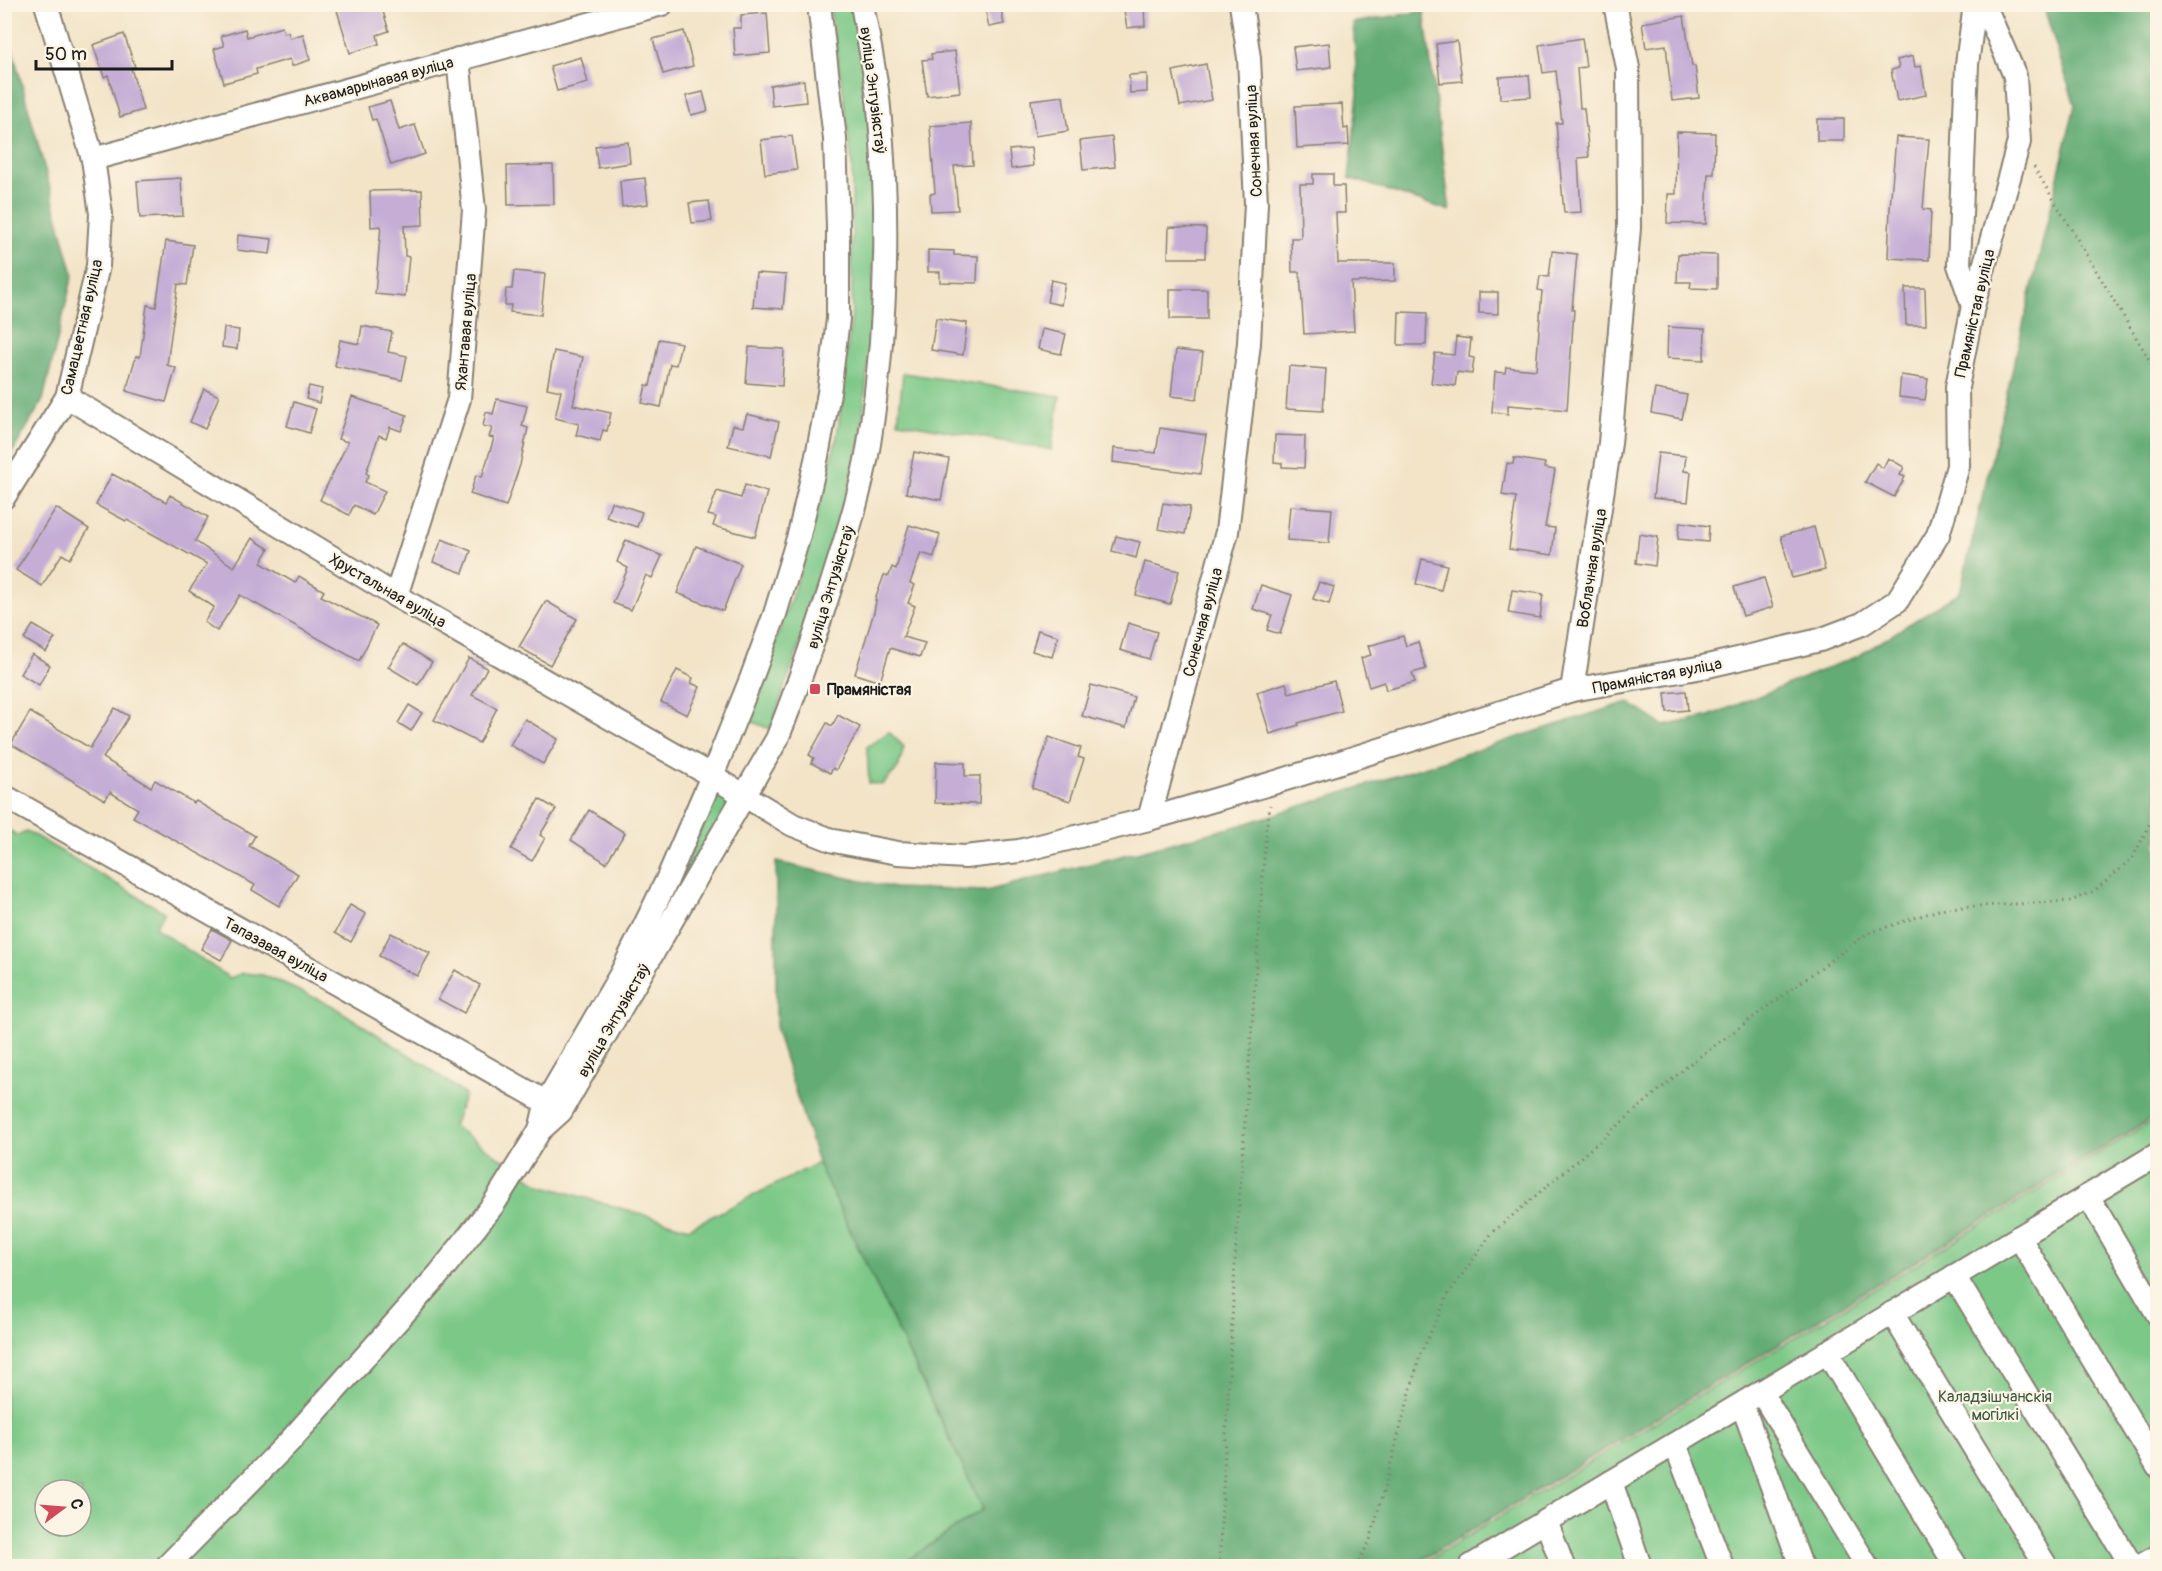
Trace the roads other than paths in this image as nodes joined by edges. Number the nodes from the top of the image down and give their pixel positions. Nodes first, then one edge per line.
1 (46, 4) edge
2 (662, 4) edge
3 (819, 4) edge
4 (862, 4) edge
5 (1241, 4) edge
6 (1615, 4) edge
7 (1975, 4) edge
8 (1984, 4) edge
9 (458, 59) junction
10 (93, 159) junction
11 (1973, 306) junction
12 (68, 397) junction
13 (4, 497) edge
14 (396, 596) junction
15 (1572, 690) junction
16 (712, 776) junction
17 (746, 795) junction
18 (4, 796) edge
19 (1149, 819) junction
20 (554, 1106) junction
21 (2156, 1159) edge
22 (2088, 1196) junction
23 (2019, 1237) junction
24 (1954, 1276) junction
25 (1892, 1313) junction
26 (2157, 1315) edge
27 (1827, 1352) junction
28 (1761, 1392) junction
29 (1742, 1404) junction
30 (1675, 1444) junction
31 (2157, 1467) edge
32 (1611, 1482) junction
33 (1546, 1521) junction
34 (2157, 1556) edge
35 (1480, 1564) edge
36 (167, 1566) edge
37 (1563, 1566) edge
38 (1640, 1566) edge
39 (1722, 1566) edge
40 (1801, 1566) edge
41 (1867, 1566) edge
42 (1956, 1566) edge
43 (2046, 1566) edge
44 (2132, 1566) edge
45 (2140, 1566) edge

1 - 10 street, Самацветная вуліца
2 - 9 street, Аквамарынавая вуліца
3 - 16 street, вуліца Энтузіястаў
4 - 17 street, вуліца Энтузіястаў
5 - 19 street, Сонечная вуліца
6 - 15 street, Воблачная вуліца
7 - 11 street
8 - 11 street, Прамяністая вуліца
9 - 10 street, Аквамарынавая вуліца
9 - 14 street, Яхантавая вуліца
10 - 12 street, Самацветная вуліца
11 - 15 street, Прамяністая вуліца
12 - 13 street, Самацветная вуліца
12 - 14 street, Хрустальная вуліца
14 - 16 street, Хрустальная вуліца
15 - 19 street
16 - 17 street, Хрустальная вуліца
16 - 20 street, вуліца Энтузіястаў
17 - 19 street
17 - 20 street, вуліца Энтузіястаў
18 - 20 street, Тапазавая вуліца
20 - 36 street
21 - 22 street
22 - 23 street
22 - 26 street
23 - 24 street
23 - 31 street
24 - 25 street
24 - 44 street
25 - 27 street
25 - 43 street
27 - 28 street
27 - 42 street
28 - 29 street
28 - 41 street
29 - 30 street
29 - 40 street
30 - 32 street
30 - 39 street
32 - 33 street
32 - 38 street
33 - 35 street
33 - 37 street
34 - 45 street

